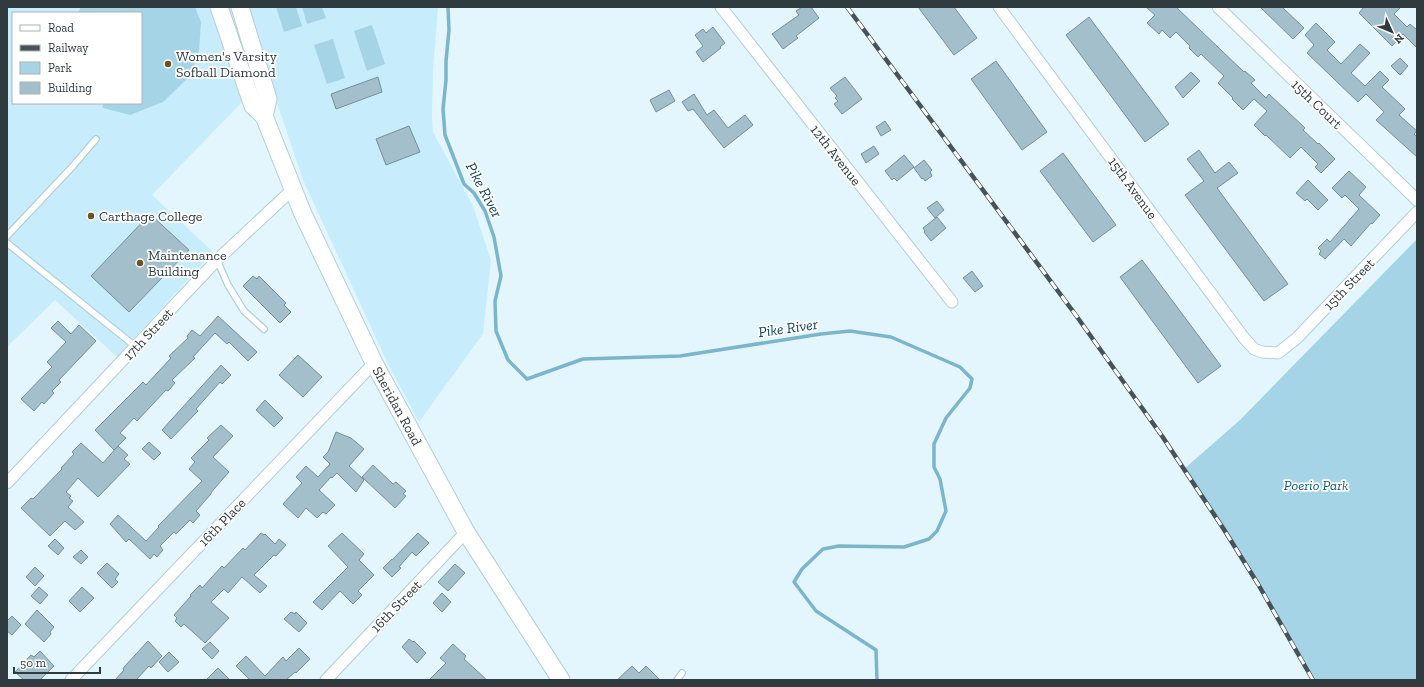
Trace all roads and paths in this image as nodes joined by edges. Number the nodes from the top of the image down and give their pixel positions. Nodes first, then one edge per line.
1 (219, 7) edge
2 (240, 7) edge
3 (720, 7) edge
4 (1000, 7) edge
5 (1218, 7) edge
6 (264, 116) junction
7 (96, 139) dead end
8 (293, 189) junction
9 (1417, 200) edge
10 (1417, 212) edge
11 (7, 236) edge
12 (7, 243) edge
13 (218, 260) junction
14 (952, 302) dead end
15 (264, 329) dead end
16 (136, 347) junction
17 (1278, 352) joint
18 (374, 363) junction
19 (7, 483) edge
20 (466, 532) junction
21 (682, 673) dead end
22 (71, 680) edge
23 (326, 680) edge
24 (561, 680) edge
25 (677, 680) edge

1 - 6 main road, Sheridan Road
2 - 6 main road
3 - 14 street, 12th Avenue
4 - 17 street, 15th Avenue
5 - 9 street, 15th Court
6 - 8 main road, Sheridan Road
7 - 11 lane
8 - 13 street, 17th Street
8 - 18 main road, Sheridan Road
10 - 17 street, 15th Street
12 - 16 lane
13 - 15 lane
13 - 16 street, 17th Street
16 - 19 street, 17th Street
18 - 20 main road, Sheridan Road
18 - 22 street, 16th Place
20 - 23 street, 16th Street
20 - 24 main road, Sheridan Road
21 - 25 lane

